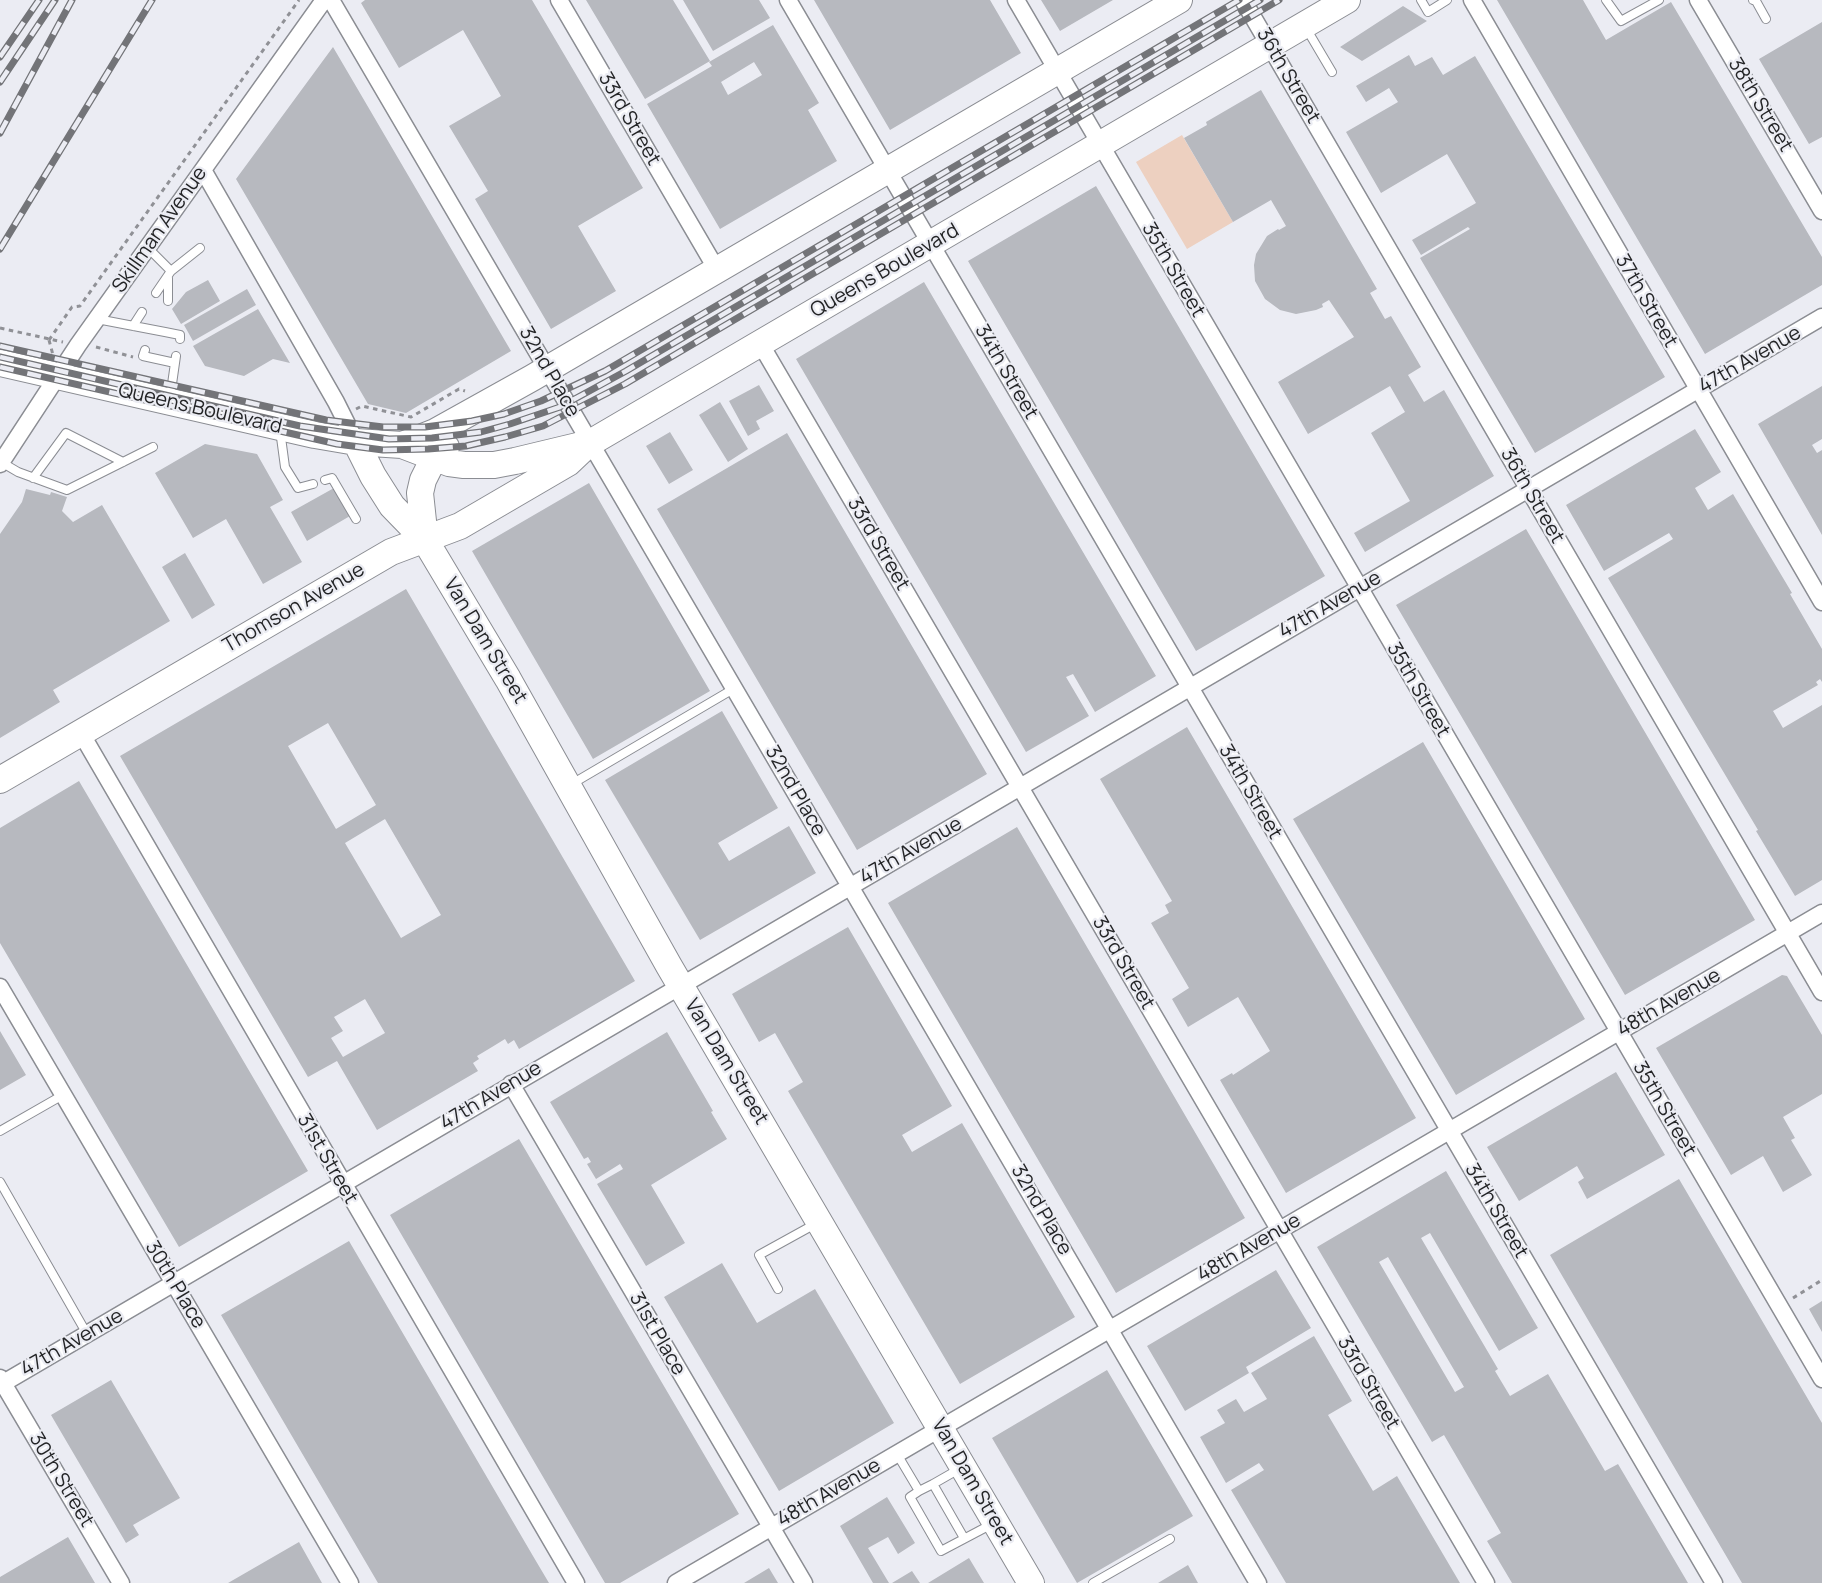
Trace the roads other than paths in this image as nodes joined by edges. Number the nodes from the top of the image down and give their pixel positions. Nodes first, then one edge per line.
1 (324, 0) edge
2 (331, 0) edge
3 (559, 0) edge
4 (788, 0) edge
5 (1016, 0) edge
6 (1179, 0) edge
7 (1243, 0) edge
8 (1347, 0) edge
9 (1420, 0) edge
10 (1446, 0) edge
11 (1472, 0) edge
12 (1606, 0) edge
13 (1659, 0) edge
14 (1698, 0) edge
15 (1755, 0) edge
16 (1766, 19) dead end
17 (1304, 25) junction
18 (1270, 45) junction
19 (1058, 71) junction
20 (1332, 72) dead end
21 (1100, 145) junction
22 (203, 170) junction
23 (887, 170) junction
24 (1822, 211) edge
25 (931, 243) junction
26 (148, 248) junction
27 (200, 248) dead end
28 (717, 270) junction
29 (169, 274) junction
30 (156, 293) dead end
31 (168, 301) dead end
32 (142, 312) dead end
33 (1822, 318) edge
34 (97, 319) junction
35 (133, 326) junction
36 (180, 339) dead end
37 (760, 343) junction
38 (145, 350) dead end
39 (8, 365) edge
40 (547, 369) junction
41 (58, 376) junction
42 (1698, 390) junction
43 (493, 399) junction
44 (169, 401) junction
45 (279, 427) junction
46 (356, 442) junction
47 (590, 442) junction
48 (402, 445) junction
49 (153, 447) dead end
50 (434, 458) junction
51 (123, 462) junction
52 (0, 463) edge
53 (33, 478) junction
54 (325, 480) dead end
55 (313, 484) dead end
56 (1528, 489) junction
57 (356, 519) dead end
58 (425, 540) junction
59 (1359, 588) junction
60 (1822, 602) edge
61 (1189, 687) junction
62 (735, 688) junction
63 (81, 733) junction
64 (0, 780) edge
65 (569, 786) junction
66 (1020, 787) junction
67 (851, 886) junction
68 (1822, 913) edge
69 (1788, 933) junction
70 (681, 985) junction
71 (0, 987) edge
72 (1822, 992) edge
73 (1618, 1032) junction
74 (512, 1084) junction
75 (63, 1095) junction
76 (0, 1131) edge
77 (1449, 1131) junction
78 (0, 1182) edge
79 (342, 1184) junction
80 (820, 1221) junction
81 (1280, 1231) junction
82 (174, 1283) junction
83 (778, 1289) dead end
84 (1110, 1330) junction
85 (87, 1334) junction
86 (1822, 1379) edge
87 (1, 1382) edge
88 (940, 1428) junction
89 (897, 1454) junction
90 (963, 1467) junction
91 (933, 1484) junction
92 (919, 1491) junction
93 (995, 1522) junction
94 (771, 1527) junction
95 (964, 1538) junction
96 (1170, 1539) dead end
97 (121, 1583) edge
98 (350, 1583) edge
99 (576, 1583) edge
100 (676, 1583) edge
101 (804, 1583) edge
102 (1031, 1583) edge
103 (1093, 1583) edge
104 (1258, 1583) edge
105 (1485, 1583) edge
106 (1714, 1583) edge

1 - 22 street, Skillman Avenue
2 - 40 street, 32nd Place
3 - 28 street, 33rd Street
4 - 23 street, 34th Street
5 - 19 street, 35th Street
6 - 19 main road, Queens Boulevard
7 - 18 street, 36th Street
8 - 17 main road, Queens Boulevard
9 - 10 lane
11 - 42 street, 37th Street
12 - 13 lane
14 - 24 street, 38th Street
15 - 16 lane
17 - 18 main road, Queens Boulevard
17 - 20 lane
18 - 21 main road, Queens Boulevard
18 - 56 street, 36th Street
19 - 21 street, 35th Street
19 - 23 main road, Queens Boulevard
21 - 25 main road, Queens Boulevard
21 - 59 street, 35th Street
22 - 26 street, Skillman Avenue
22 - 46 street, Van Dam Street
23 - 25 street, 34th Street
23 - 28 main road, Queens Boulevard
25 - 37 main road, Queens Boulevard
25 - 61 street, 34th Street
26 - 29 lane
26 - 34 street, Skillman Avenue
27 - 29 lane
28 - 40 main road, Queens Boulevard
29 - 30 lane
29 - 31 lane
32 - 35 lane
33 - 42 street, 47th Avenue
34 - 35 lane
34 - 41 street, Skillman Avenue
35 - 36 lane
37 - 47 main road, Queens Boulevard
37 - 66 street, 33rd Street
38 - 44 lane
39 - 41 main road, Queens Boulevard
40 - 43 main road, Queens Boulevard
40 - 47 street, 32nd Place
41 - 44 main road, Queens Boulevard
41 - 52 street, Skillman Avenue
42 - 56 street, 47th Avenue
42 - 60 street, 37th Street
43 - 48 main road, Queens Boulevard
43 - 50 main road
44 - 45 main road, Queens Boulevard
45 - 46 main road, Queens Boulevard
45 - 55 lane
46 - 48 main road, Queens Boulevard
46 - 58 main road, Van Dam Street
47 - 50 main road, Queens Boulevard
47 - 58 main road, Thomson Avenue
47 - 62 street, 32nd Place
48 - 50 main road, Queens Boulevard
49 - 51 lane
50 - 58 main road, Van Dam Street
51 - 53 lane
51 - 53 lane
52 - 53 lane
54 - 57 lane
56 - 59 street, 47th Avenue
56 - 69 street, 36th Street
58 - 63 main road, Thomson Avenue
58 - 65 main road, Van Dam Street
59 - 61 street, 47th Avenue
59 - 73 street, 35th Street
61 - 66 street, 47th Avenue
61 - 77 street, 34th Street
62 - 65 lane
62 - 67 street, 32nd Place
63 - 64 main road, Thomson Avenue
63 - 79 street, 31st Street
65 - 70 main road, Van Dam Street
66 - 67 street, 47th Avenue
66 - 81 street, 33rd Street
67 - 70 street, 47th Avenue
67 - 84 street, 32nd Place
68 - 69 street, 48th Avenue
69 - 72 street, 36th Street
69 - 73 street, 48th Avenue
70 - 74 street, 47th Avenue
70 - 80 main road, Van Dam Street
71 - 75 street, 30th Place
73 - 77 street, 48th Avenue
73 - 86 street, 35th Street
74 - 79 street, 47th Avenue
74 - 94 street, 31st Place
75 - 76 lane
75 - 82 street, 30th Place
77 - 81 street, 48th Avenue
77 - 106 street, 34th Street
78 - 85 lane
79 - 82 street, 47th Avenue
79 - 99 street, 31st Street
80 - 83 lane
80 - 88 main road, Van Dam Street
81 - 84 street, 48th Avenue
81 - 105 street, 33rd Street
82 - 85 street, 47th Avenue
82 - 98 street, 30th Place
84 - 88 street, 48th Avenue
84 - 104 street, 32nd Place
85 - 87 street, 47th Avenue
87 - 97 street, 30th Street
88 - 89 street, 48th Avenue
88 - 90 main road, Van Dam Street
89 - 92 lane
89 - 94 street, 48th Avenue
90 - 91 lane
90 - 93 main road, Van Dam Street
91 - 92 lane
91 - 95 lane
92 - 95 lane
93 - 95 lane
93 - 102 main road, Van Dam Street
94 - 100 street, 48th Avenue
94 - 101 street, 31st Place
96 - 103 lane

